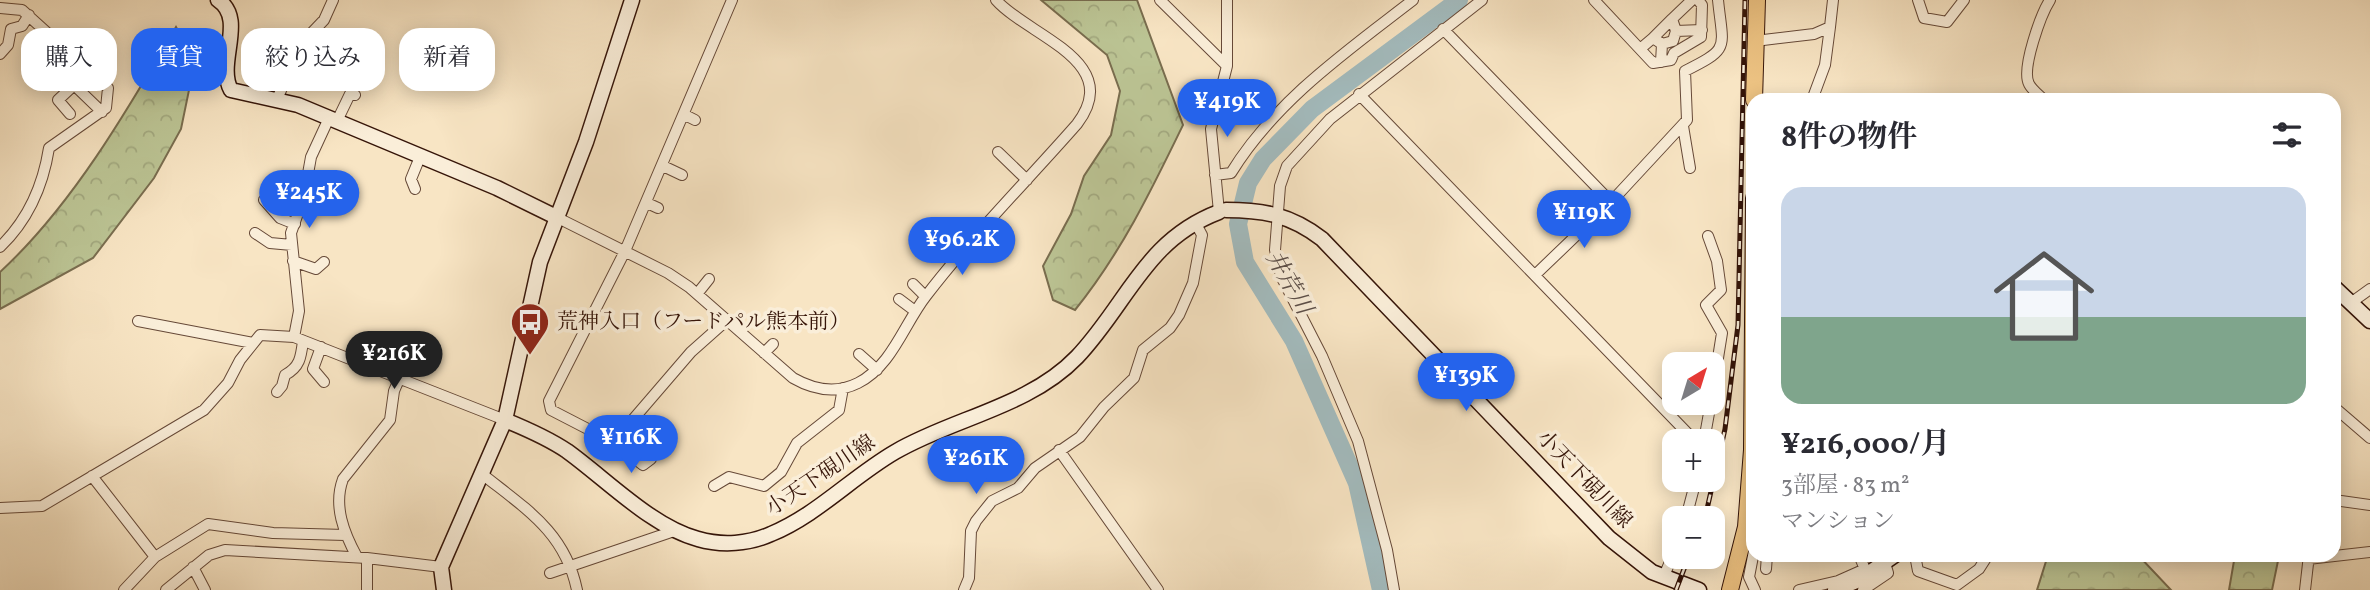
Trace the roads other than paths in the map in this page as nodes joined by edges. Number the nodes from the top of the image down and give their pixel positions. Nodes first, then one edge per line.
1 (8, 0) edge
2 (218, 0) edge
3 (333, 0) edge
4 (632, 0) edge
5 (732, 0) edge
6 (996, 0) edge
7 (1160, 0) edge
8 (1227, 0) edge
9 (1413, 0) edge
10 (1482, 0) edge
11 (1594, 0) edge
12 (1692, 0) edge
13 (1698, 0) edge
14 (1718, 0) edge
15 (1757, 0) edge
16 (1833, 0) edge
17 (1918, 0) edge
18 (1964, 0) edge
19 (2050, 0) edge
20 (0, 8) edge
21 (29, 15) junction
22 (1672, 19) junction
23 (1830, 27) junction
24 (1443, 29) junction
25 (1702, 30) junction
26 (1676, 31) junction
27 (1653, 38) junction
28 (1755, 41) junction
29 (1662, 44) junction
30 (1640, 49) junction
31 (0, 54) edge
32 (1661, 62) junction
33 (1227, 66) junction
34 (1754, 93) edge
35 (1815, 93) edge
36 (2037, 93) edge
37 (1359, 94) junction
38 (355, 95) dead end
39 (277, 99) junction
40 (102, 111) junction
41 (70, 114) dead end
42 (333, 120) junction
43 (1683, 126) junction
44 (998, 152) dead end
45 (420, 157) junction
46 (663, 166) junction
47 (1690, 168) dead end
48 (682, 175) dead end
49 (1215, 176) junction
50 (1027, 180) junction
51 (415, 189) dead end
52 (264, 200) dead end
53 (1611, 202) junction
54 (647, 203) junction
55 (658, 208) dead end
56 (1226, 211) junction
57 (1274, 213) junction
58 (556, 217) junction
59 (1195, 222) junction
60 (295, 224) junction
61 (255, 233) dead end
62 (1707, 236) dead end
63 (945, 239) dead end
64 (292, 245) junction
65 (0, 247) edge
66 (625, 251) junction
67 (961, 255) junction
68 (293, 261) junction
69 (324, 262) dead end
70 (1535, 275) junction
71 (709, 279) dead end
72 (913, 284) dead end
73 (2370, 289) edge
74 (2341, 292) edge
75 (697, 294) junction
76 (925, 296) junction
77 (900, 299) dead end
78 (2352, 302) junction
79 (915, 311) junction
80 (727, 320) junction
81 (138, 321) dead end
82 (2370, 321) edge
83 (298, 339) junction
84 (253, 344) junction
85 (773, 344) dead end
86 (321, 347) junction
87 (1719, 352) edge
88 (764, 353) junction
89 (859, 354) dead end
90 (877, 370) junction
91 (400, 377) junction
92 (324, 382) dead end
93 (843, 388) junction
94 (277, 392) dead end
95 (2341, 413) edge
96 (505, 419) junction
97 (1683, 429) edge
98 (2370, 438) edge
99 (612, 443) junction
100 (1059, 450) junction
101 (651, 459) dead end
102 (482, 474) junction
103 (92, 477) junction
104 (714, 486) dead end
105 (2341, 501) edge
106 (2370, 505) edge
107 (0, 508) edge
108 (1746, 527) edge
109 (677, 530) junction
110 (345, 535) junction
111 (2370, 552) edge
112 (2341, 554) edge
113 (155, 557) junction
114 (362, 558) junction
115 (1752, 562) edge
116 (1766, 562) edge
117 (1861, 562) edge
118 (1884, 562) edge
119 (1890, 562) edge
120 (1916, 562) edge
121 (1984, 562) edge
122 (2308, 562) edge
123 (193, 567) junction
124 (441, 567) junction
125 (571, 568) junction
126 (1667, 569) edge
127 (1766, 569) dead end
128 (1866, 572) junction
129 (550, 573) dead end
130 (1664, 576) junction
131 (1696, 589) edge
132 (124, 590) edge
133 (166, 590) edge
134 (205, 590) edge
135 (367, 590) edge
136 (444, 590) edge
137 (577, 590) edge
138 (964, 590) edge
139 (1158, 590) edge
140 (1394, 590) edge
141 (1730, 590) edge
142 (1755, 590) edge
143 (1799, 590) edge
144 (1835, 590) edge
145 (1863, 590) edge
146 (2305, 590) edge

1 - 20 street
2 - 39 main road
3 - 39 street
4 - 58 main road
5 - 46 street
6 - 50 street
7 - 33 street
8 - 33 street
9 - 49 street
10 - 24 street
11 - 30 street
12 - 22 street
13 - 25 street
14 - 43 street
15 - 28 main road
16 - 23 street
17 - 18 street
19 - 36 street
20 - 21 street
21 - 31 street
21 - 40 street
22 - 26 street
22 - 27 street
23 - 28 street
23 - 35 street
24 - 37 street
24 - 53 street
25 - 26 street
25 - 32 street
26 - 29 street
27 - 29 street
27 - 30 street
28 - 34 main road
29 - 32 street
30 - 32 street
33 - 49 street
37 - 57 street
37 - 70 street
38 - 42 street
39 - 42 main road
40 - 41 street
40 - 65 street
42 - 45 main road
42 - 60 street
43 - 47 street
43 - 53 street
44 - 50 street
45 - 51 street
45 - 58 main road
46 - 48 street
46 - 54 street
49 - 56 street
50 - 67 street
52 - 60 street
53 - 70 street
54 - 55 street
54 - 66 street
56 - 57 main road, 小天下硯川線
56 - 59 main road, 小天下硯川線
57 - 130 main road, 小天下硯川線
57 - 140 street
58 - 66 street
58 - 96 main road
59 - 100 street
59 - 109 main road, 小天下硯川線
60 - 64 street
61 - 64 street
62 - 87 street
63 - 67 street
64 - 68 street
66 - 75 street
66 - 99 street
67 - 76 street
68 - 69 street
68 - 83 street
70 - 97 street
71 - 75 street
72 - 76 street
73 - 78 street
74 - 78 main road
75 - 80 street
76 - 79 street
77 - 79 street
78 - 82 main road
79 - 90 street
80 - 88 street
80 - 99 street
81 - 84 street
83 - 84 street
83 - 86 street
83 - 94 street
84 - 103 street
85 - 88 street
86 - 91 street
86 - 92 street
88 - 93 street
89 - 90 street
90 - 93 street
91 - 96 street
91 - 110 street
93 - 104 street
95 - 98 street
96 - 102 main road
96 - 109 main road, 小天下硯川線
99 - 101 street
100 - 138 street
100 - 139 street
102 - 124 main road
102 - 125 street
103 - 107 street
103 - 113 street
105 - 106 street
108 - 141 main road
109 - 125 street
110 - 113 street
110 - 114 street
111 - 112 street
113 - 132 street
114 - 123 street
114 - 124 street
114 - 135 street
115 - 142 street
116 - 127 street
117 - 128 street
118 - 128 main road
119 - 145 street
120 - 121 street
122 - 146 street
123 - 133 street
123 - 134 street
124 - 136 main road
125 - 129 street
125 - 137 street
126 - 130 street
128 - 143 street
128 - 144 main road
130 - 131 main road, 小天下硯川線

